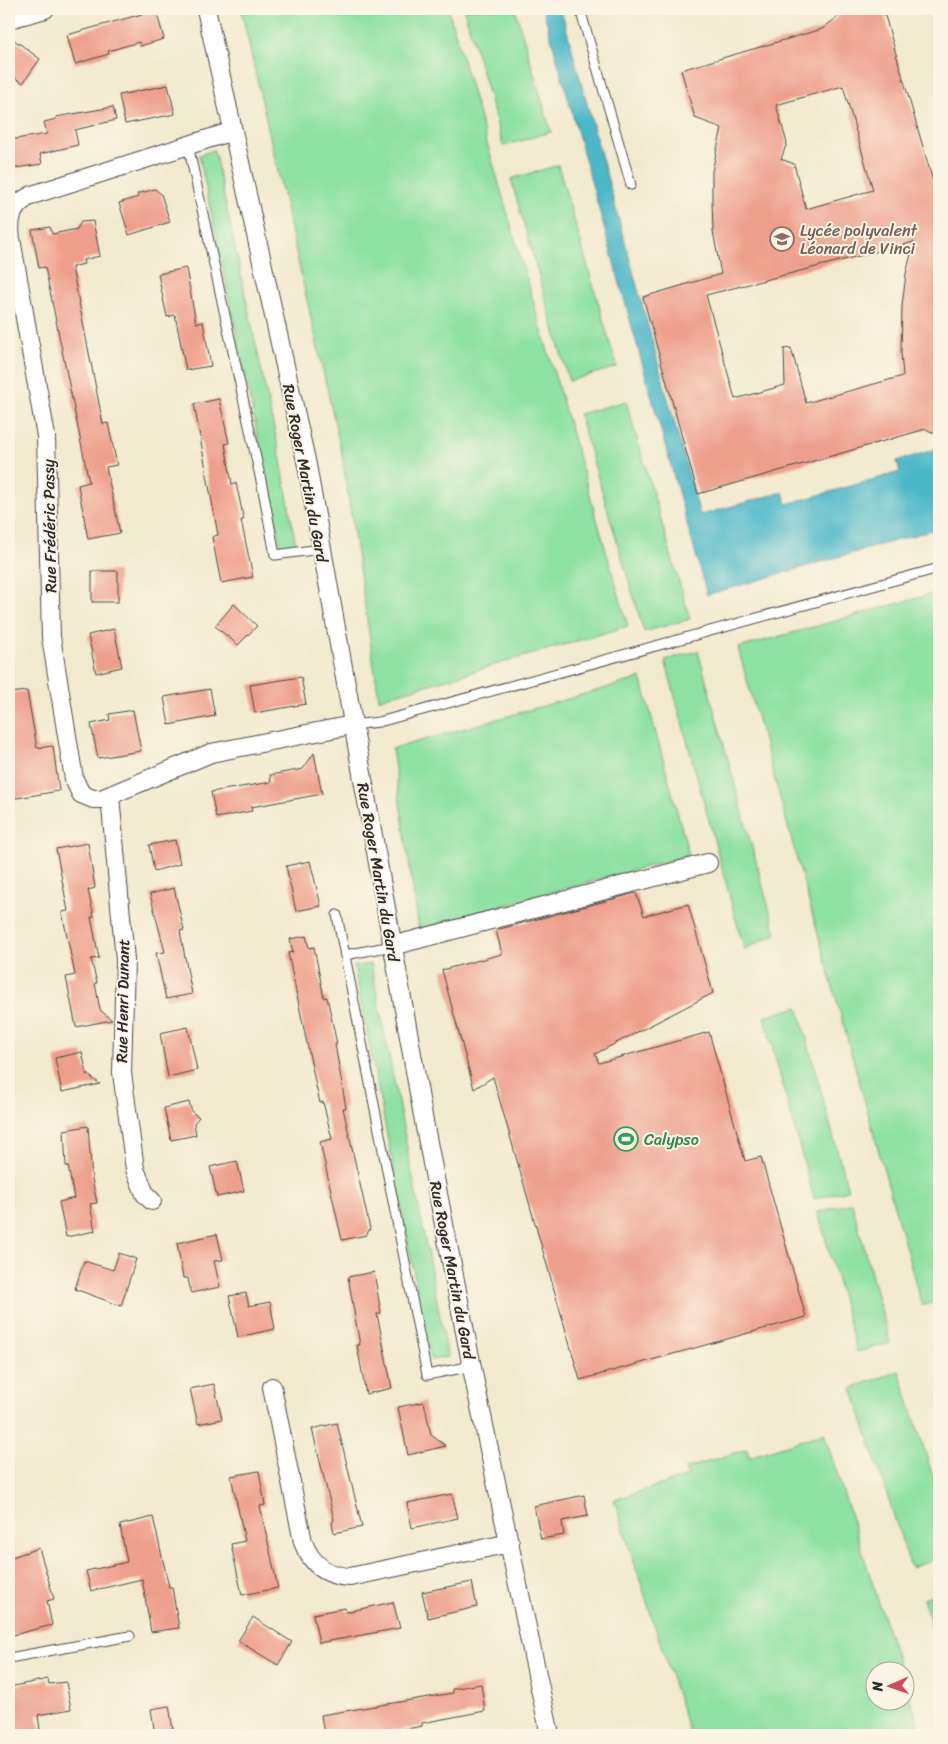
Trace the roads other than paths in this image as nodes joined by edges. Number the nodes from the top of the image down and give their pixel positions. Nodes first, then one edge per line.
1 (45, 9) edge
2 (206, 9) edge
3 (580, 9) edge
4 (9, 19) edge
5 (233, 131) junction
6 (188, 145) junction
7 (631, 185) dead end
8 (321, 549) junction
9 (939, 568) edge
10 (352, 725) junction
11 (110, 796) junction
12 (708, 863) dead end
13 (337, 915) dead end
14 (392, 946) junction
15 (345, 955) junction
16 (152, 1201) dead end
17 (472, 1366) junction
18 (272, 1387) dead end
19 (510, 1542) junction
20 (130, 1636) dead end
21 (9, 1658) edge
22 (550, 1735) edge

1 - 4 street
2 - 5 street, Rue Roger Martin du Gard
3 - 7 lane
5 - 6 street, Rue Frédéric Passy
5 - 8 street, Rue Roger Martin du Gard
6 - 8 lane
6 - 11 street, Rue Frédéric Passy
8 - 10 street, Rue Roger Martin du Gard
9 - 10 lane
10 - 11 street, Rue Frédéric Passy
10 - 14 street, Rue Roger Martin du Gard
11 - 16 street, Rue Henri Dunant
12 - 14 street
13 - 15 lane
14 - 15 lane
14 - 17 street, Rue Roger Martin du Gard
15 - 17 lane
17 - 19 street, Rue Roger Martin du Gard
18 - 19 street
19 - 22 street, Rue Roger Martin du Gard
20 - 21 lane

